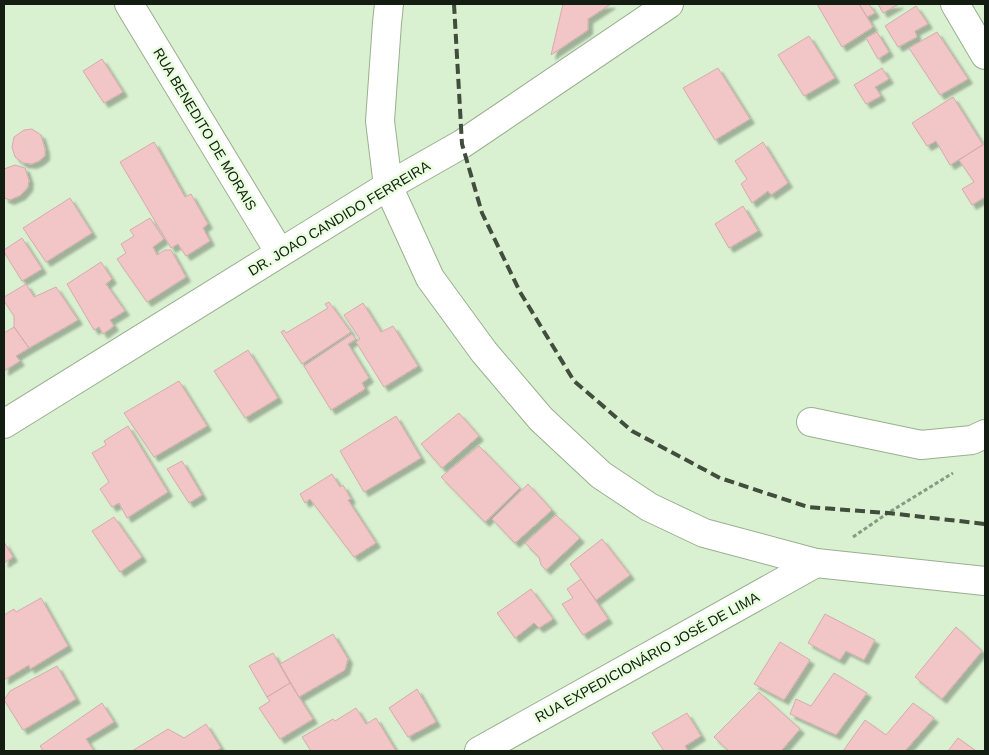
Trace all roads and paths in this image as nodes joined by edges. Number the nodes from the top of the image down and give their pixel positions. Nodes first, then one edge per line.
1 (129, 4) edge
2 (389, 4) edge
3 (670, 4) edge
4 (956, 4) edge
5 (985, 55) edge
6 (388, 186) junction
7 (280, 254) junction
8 (811, 422) dead end
9 (4, 424) edge
10 (985, 434) edge
11 (953, 473) dead end
12 (816, 563) junction
13 (985, 581) edge
14 (479, 751) edge

1 - 7 street, RUA BENEDITO DE MORAIS
2 - 6 street
3 - 6 street, DR. JOAO CANDIDO FERREIRA
4 - 5 street
6 - 7 street, DR. JOAO CANDIDO FERREIRA
6 - 12 street
7 - 9 street, DR. JOAO CANDIDO FERREIRA
8 - 10 street
11 - 12 path
12 - 13 street
12 - 14 street, RUA EXPEDICIONÁRIO JOSÉ DE LIMA

